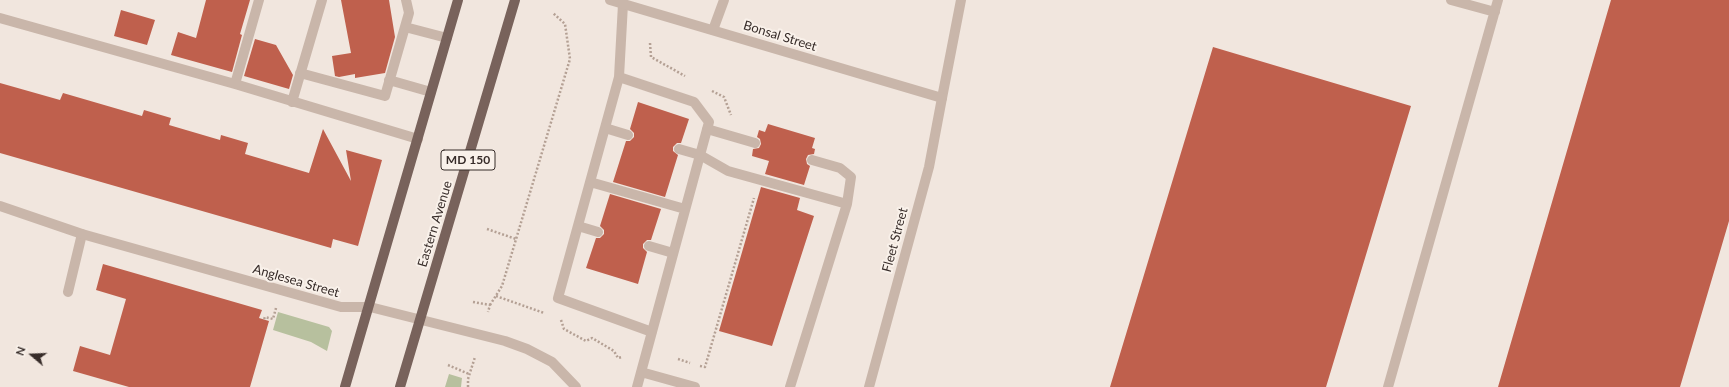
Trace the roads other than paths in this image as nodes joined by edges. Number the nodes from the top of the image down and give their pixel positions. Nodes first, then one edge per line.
1 (259, 0) edge
2 (322, 0) edge
3 (406, 0) edge
4 (458, 0) edge
5 (515, 0) edge
6 (610, 0) edge
7 (724, 0) edge
8 (961, 0) edge
9 (1451, 0) edge
10 (1498, 0) edge
11 (623, 4) junction
12 (1494, 12) junction
13 (0, 18) edge
14 (405, 27) junction
15 (713, 30) junction
16 (447, 38) junction
17 (300, 73) junction
18 (619, 77) junction
19 (389, 80) junction
20 (235, 84) junction
21 (432, 92) junction
22 (942, 98) junction
23 (292, 102) junction
24 (605, 128) junction
25 (707, 129) junction
26 (628, 135) dead end
27 (418, 139) junction
28 (755, 143) dead end
29 (679, 149) dead end
30 (700, 155) junction
31 (812, 160) dead end
32 (590, 182) junction
33 (847, 204) junction
34 (0, 206) edge
35 (685, 209) junction
36 (578, 226) junction
37 (598, 232) dead end
38 (82, 234) junction
39 (649, 246) dead end
40 (673, 253) junction
41 (68, 292) dead end
42 (370, 306) junction
43 (420, 319) junction
44 (652, 332) junction
45 (641, 372) junction
46 (345, 387) edge
47 (400, 387) edge
48 (576, 387) edge
49 (637, 387) edge
50 (695, 387) edge
51 (790, 387) edge
52 (869, 387) edge
53 (1388, 387) edge

1 - 20 street
2 - 17 street
3 - 14 street
4 - 16 main road
5 - 43 main road, Eastern Avenue / MD 150
6 - 11 street, Bonsal Street
7 - 15 street
8 - 22 street, Fleet Street
9 - 12 street
10 - 12 street
11 - 15 street, Bonsal Street
11 - 18 street
12 - 53 street
13 - 20 street
14 - 16 street
14 - 19 street
15 - 22 street, Bonsal Street
16 - 21 main road
17 - 19 street
17 - 23 street
18 - 24 street
18 - 25 street
19 - 21 street
20 - 23 street
21 - 27 main road
22 - 52 street, Fleet Street
23 - 27 street
24 - 26 street
24 - 32 street
25 - 28 street
25 - 30 street
27 - 42 main road
29 - 30 street
30 - 33 street
30 - 35 street
31 - 33 street
32 - 35 street
32 - 36 street
33 - 51 street
34 - 38 street, Anglesea Street
35 - 40 street
36 - 37 street
36 - 44 street
38 - 41 street
38 - 42 street, Anglesea Street
39 - 40 street
40 - 44 street
42 - 43 street, Anglesea Street
42 - 46 main road
43 - 47 main road, Eastern Avenue / MD 150
43 - 48 street, Anglesea Street
44 - 45 street
45 - 49 street
45 - 50 street

